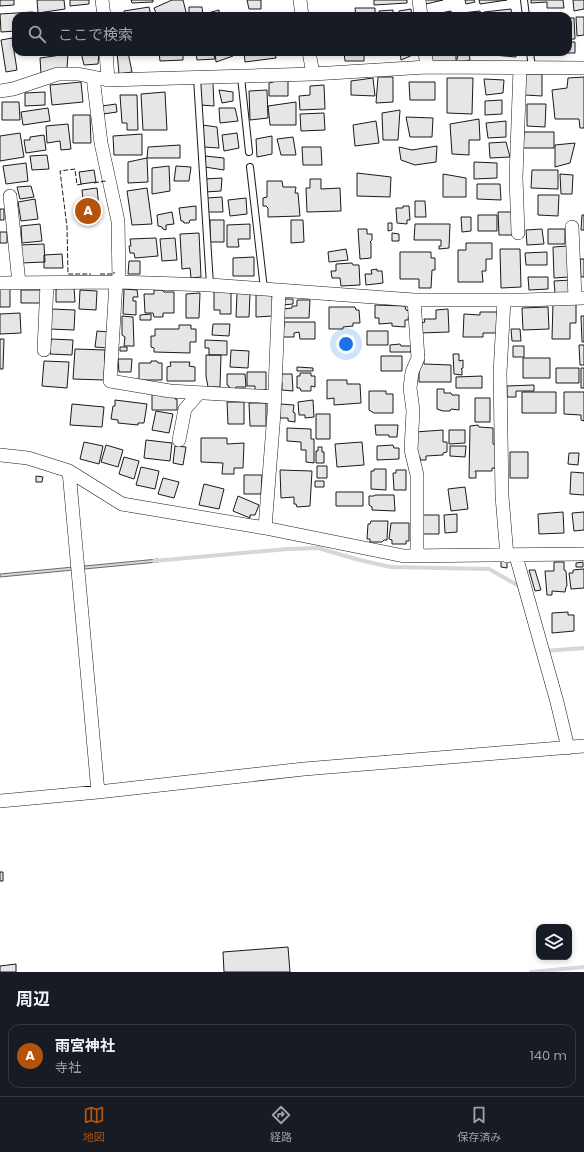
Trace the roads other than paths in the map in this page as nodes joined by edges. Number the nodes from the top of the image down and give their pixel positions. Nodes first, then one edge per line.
1 (102, 0) edge
2 (300, 0) edge
3 (419, 0) edge
4 (524, 0) edge
5 (104, 12) edge
6 (302, 12) edge
7 (420, 12) edge
8 (526, 12) edge
9 (106, 56) edge
10 (310, 56) edge
11 (426, 56) edge
12 (529, 56) edge
13 (427, 67) junction
14 (526, 68) junction
15 (584, 68) edge
16 (313, 74) junction
17 (93, 77) junction
18 (241, 77) junction
19 (197, 78) junction
20 (108, 80) junction
21 (0, 91) edge
22 (249, 152) dead end
23 (250, 167) dead end
24 (10, 196) dead end
25 (572, 227) dead end
26 (518, 233) dead end
27 (117, 282) junction
28 (0, 283) edge
29 (19, 283) junction
30 (48, 283) junction
31 (210, 286) junction
32 (264, 289) junction
33 (279, 290) junction
34 (580, 298) edge
35 (414, 300) junction
36 (504, 300) junction
37 (44, 350) dead end
38 (200, 393) junction
39 (275, 397) junction
40 (179, 440) dead end
41 (0, 455) edge
42 (69, 471) junction
43 (265, 528) junction
44 (584, 554) edge
45 (417, 556) junction
46 (511, 556) junction
47 (584, 746) edge
48 (568, 748) junction
49 (98, 792) junction
50 (0, 801) edge

1 - 5 street
2 - 6 street
3 - 7 street
4 - 8 lane
9 - 20 street
10 - 16 street
11 - 13 street
12 - 14 lane
13 - 14 street
13 - 16 street
14 - 15 street
14 - 26 street
16 - 18 street
17 - 20 street
17 - 21 street
17 - 27 street
18 - 19 street
18 - 22 lane
19 - 20 street
19 - 31 lane
23 - 32 lane
24 - 29 street
25 - 34 street
27 - 30 street
27 - 31 street
27 - 38 street
28 - 29 street
29 - 30 street
30 - 37 street
31 - 32 street
32 - 33 street
33 - 35 street
33 - 39 street
34 - 36 street
35 - 36 street
35 - 45 street
36 - 46 street
38 - 39 street
38 - 40 street
39 - 43 street
41 - 42 street
42 - 43 street
42 - 49 street
43 - 45 street
44 - 46 street
45 - 46 street
46 - 48 street
47 - 48 street
48 - 49 street
49 - 50 street

